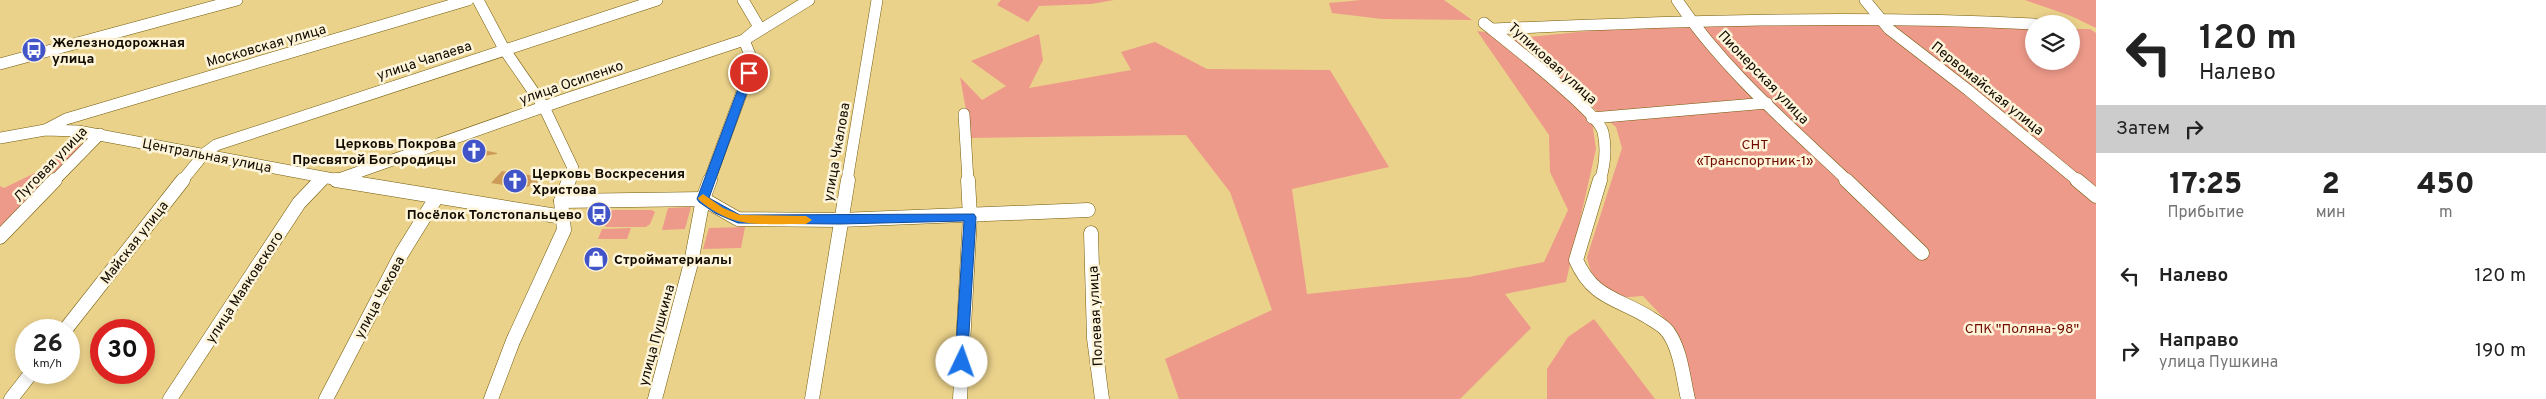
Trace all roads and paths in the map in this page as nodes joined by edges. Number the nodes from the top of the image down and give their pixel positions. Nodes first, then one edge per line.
1 (237, 0) edge
2 (468, 0) edge
3 (478, 0) edge
4 (657, 0) edge
5 (743, 0) edge
6 (809, 0) edge
7 (877, 0) edge
8 (1678, 0) edge
9 (1864, 0) edge
10 (1879, 17) junction
11 (1690, 20) junction
12 (2025, 24) edge
13 (744, 40) junction
14 (504, 49) junction
15 (0, 64) edge
16 (1767, 103) junction
17 (544, 107) junction
18 (964, 114) dead end
19 (1592, 118) junction
20 (45, 130) junction
21 (100, 134) junction
22 (0, 138) edge
23 (204, 154) junction
24 (329, 179) junction
25 (2096, 196) edge
26 (436, 198) junction
27 (703, 199) junction
28 (561, 201) junction
29 (1088, 210) dead end
30 (562, 217) junction
31 (970, 217) junction
32 (840, 220) junction
33 (1091, 233) dead end
34 (0, 237) edge
35 (1922, 253) dead end
36 (74, 319) edge
37 (23, 384) edge
38 (11, 399) edge
39 (170, 399) edge
40 (326, 399) edge
41 (491, 399) edge
42 (655, 399) edge
43 (812, 399) edge
44 (960, 399) edge
45 (1102, 399) edge
46 (1688, 399) edge

1 - 15 street
2 - 20 street, Московская улица
3 - 14 street
4 - 14 street, улица Чапаева
5 - 13 street
6 - 13 street, улица Осипенко
7 - 32 street, улица Чкалова
8 - 11 street, Пионерская улица
9 - 10 street, Первомайская улица
10 - 11 street
10 - 12 street
10 - 25 street, Первомайская улица
11 - 16 street, Пионерская улица
11 - 19 street, Тупиковая улица
13 - 17 street, улица Осипенко
13 - 27 street, улица Пушкина
14 - 17 street
14 - 23 street, улица Чапаева
16 - 19 street
16 - 35 street, Пионерская улица
17 - 24 street, улица Осипенко
17 - 28 street
18 - 31 street
19 - 46 street, Тупиковая улица
20 - 21 street, Центральная улица
20 - 22 street, Центральная улица
21 - 23 street, Центральная улица
21 - 34 street, Луговая улица
23 - 24 street, Центральная улица
23 - 36 street, Майская улица
24 - 26 street, Центральная улица
24 - 39 street, улица Маяковского
26 - 30 street, Центральная улица
26 - 40 street, улица Чехова
27 - 28 street
27 - 32 street
27 - 42 street, улица Пушкина
28 - 30 street
29 - 31 street
30 - 41 street
31 - 32 street
31 - 44 street
32 - 43 street, улица Чкалова
33 - 45 street, Полевая улица
37 - 38 street

